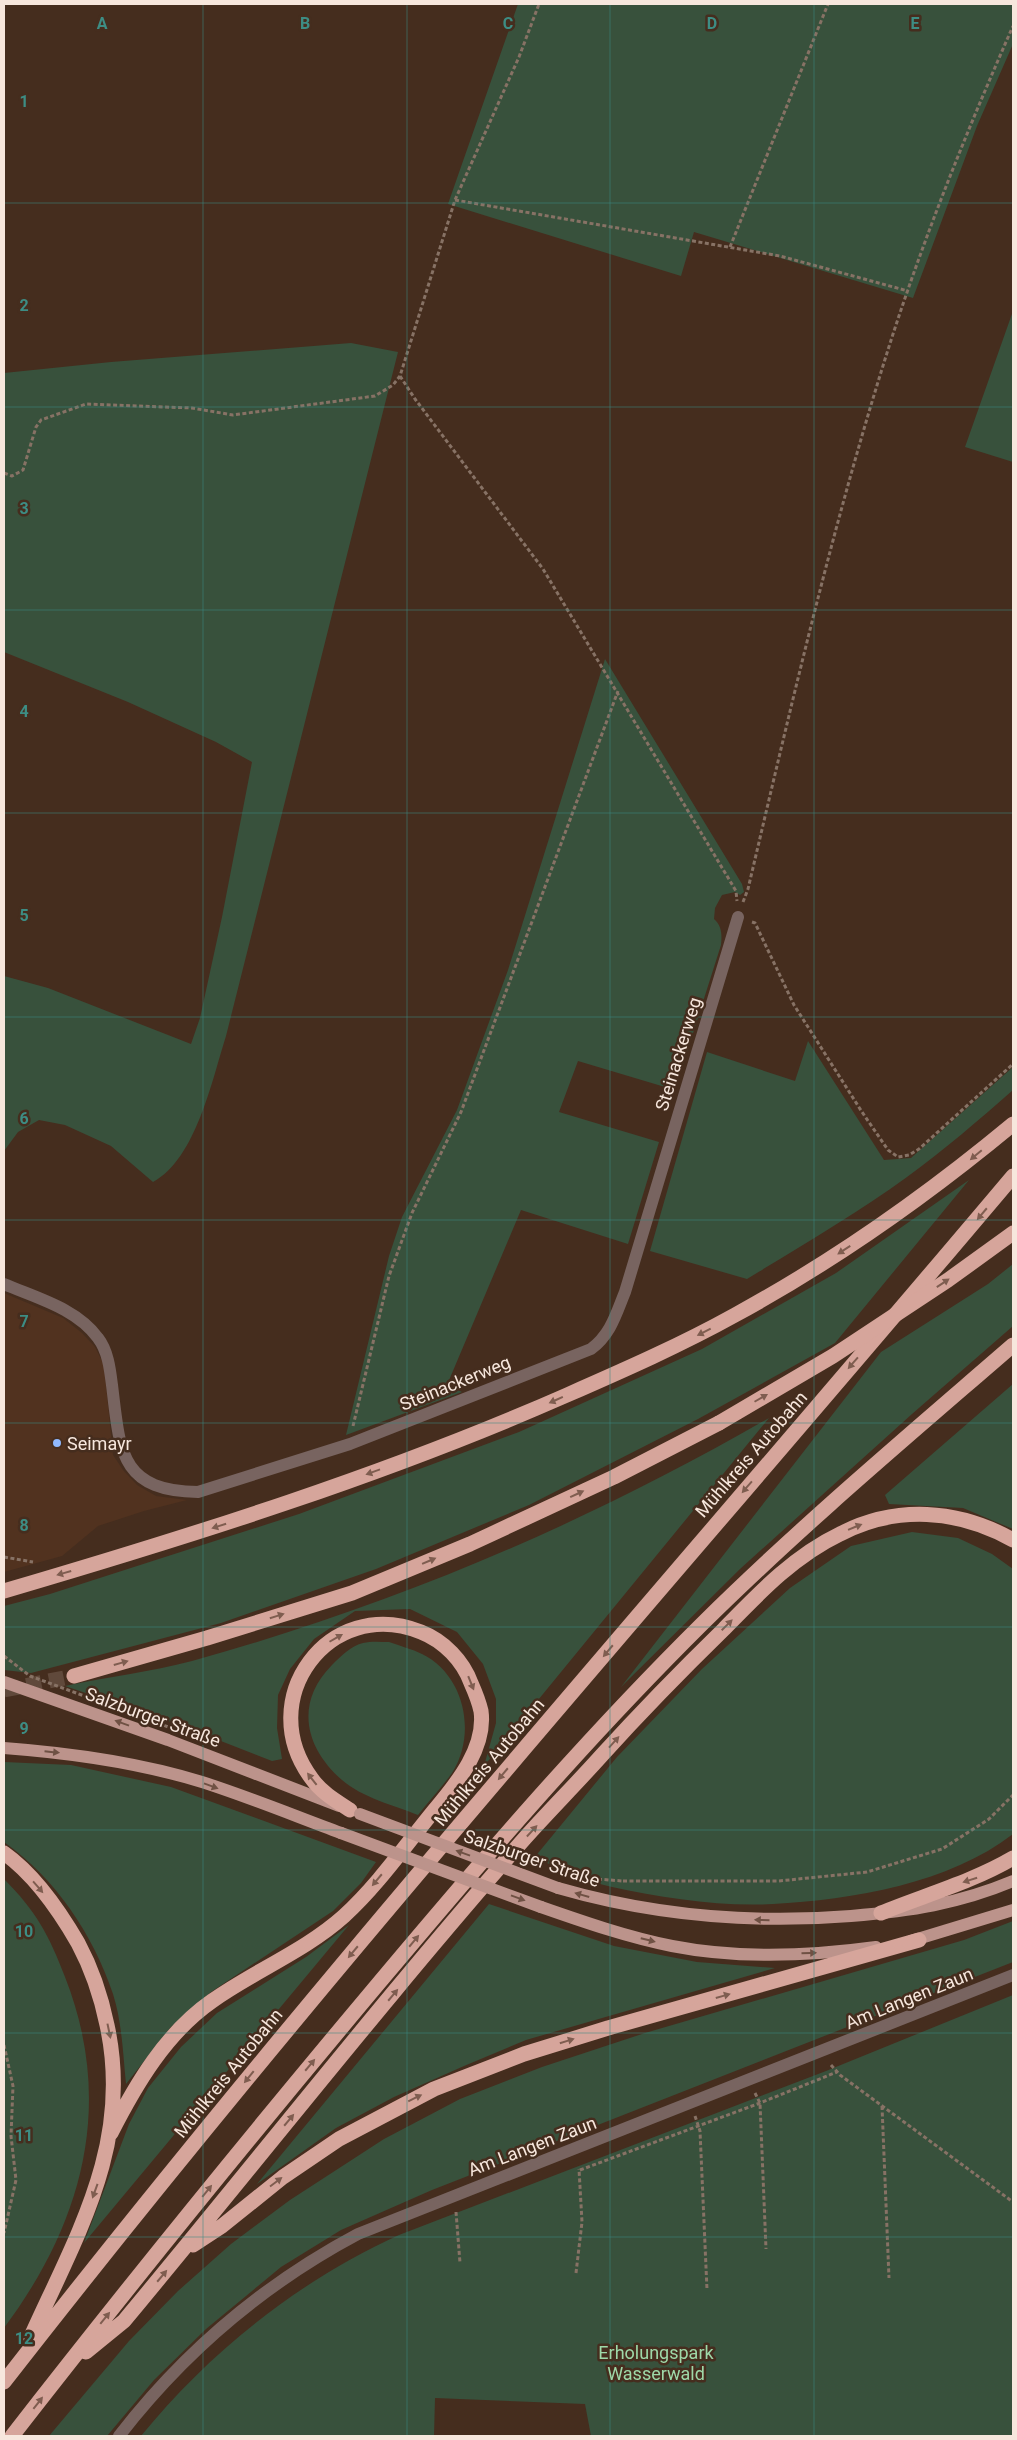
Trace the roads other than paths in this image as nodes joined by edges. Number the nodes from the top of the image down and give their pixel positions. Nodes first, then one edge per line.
1 (738, 917) road end
2 (1013, 1124) edge
3 (1013, 1176) edge
4 (1013, 1232) edge
5 (4, 1284) edge
6 (1013, 1345) edge
7 (1013, 1540) edge
8 (4, 1591) edge
9 (74, 1676) tunnel mouth
10 (4, 1682) edge
11 (4, 1748) edge
12 (355, 1812) junction
13 (4, 1853) edge
14 (1013, 1858) edge
15 (1013, 1881) edge
16 (1013, 1910) edge
17 (881, 1913) junction
18 (919, 1940) junction
19 (1013, 1975) edge
20 (111, 2133) junction
21 (181, 2253) junction
22 (20, 2361) junction
23 (64, 2369) junction
24 (4, 2382) edge
25 (12, 2436) edge
26 (119, 2436) edge

1 - 5 street, Steinackerweg
2 -> 8 highway
3 -> 22 highway, Mühlkreis Autobahn
9 -> 4 highway, bridge
23 -> 6 highway
21 -> 7 highway
12 -> 10 main road, Salzburger Straße
11 -> 18 main road, bridge
17 -> 12 main road, Salzburger Straße, bridge
12 -> 20 highway
13 -> 20 highway
14 -> 17 highway
15 - 17 main road, Salzburger Straße
16 - 18 main road
21 -> 18 highway
19 - 26 street, Am Langen Zaun
20 -> 22 highway
23 -> 21 highway
22 - 24 highway, Mühlkreis Autobahn
25 -> 23 highway

